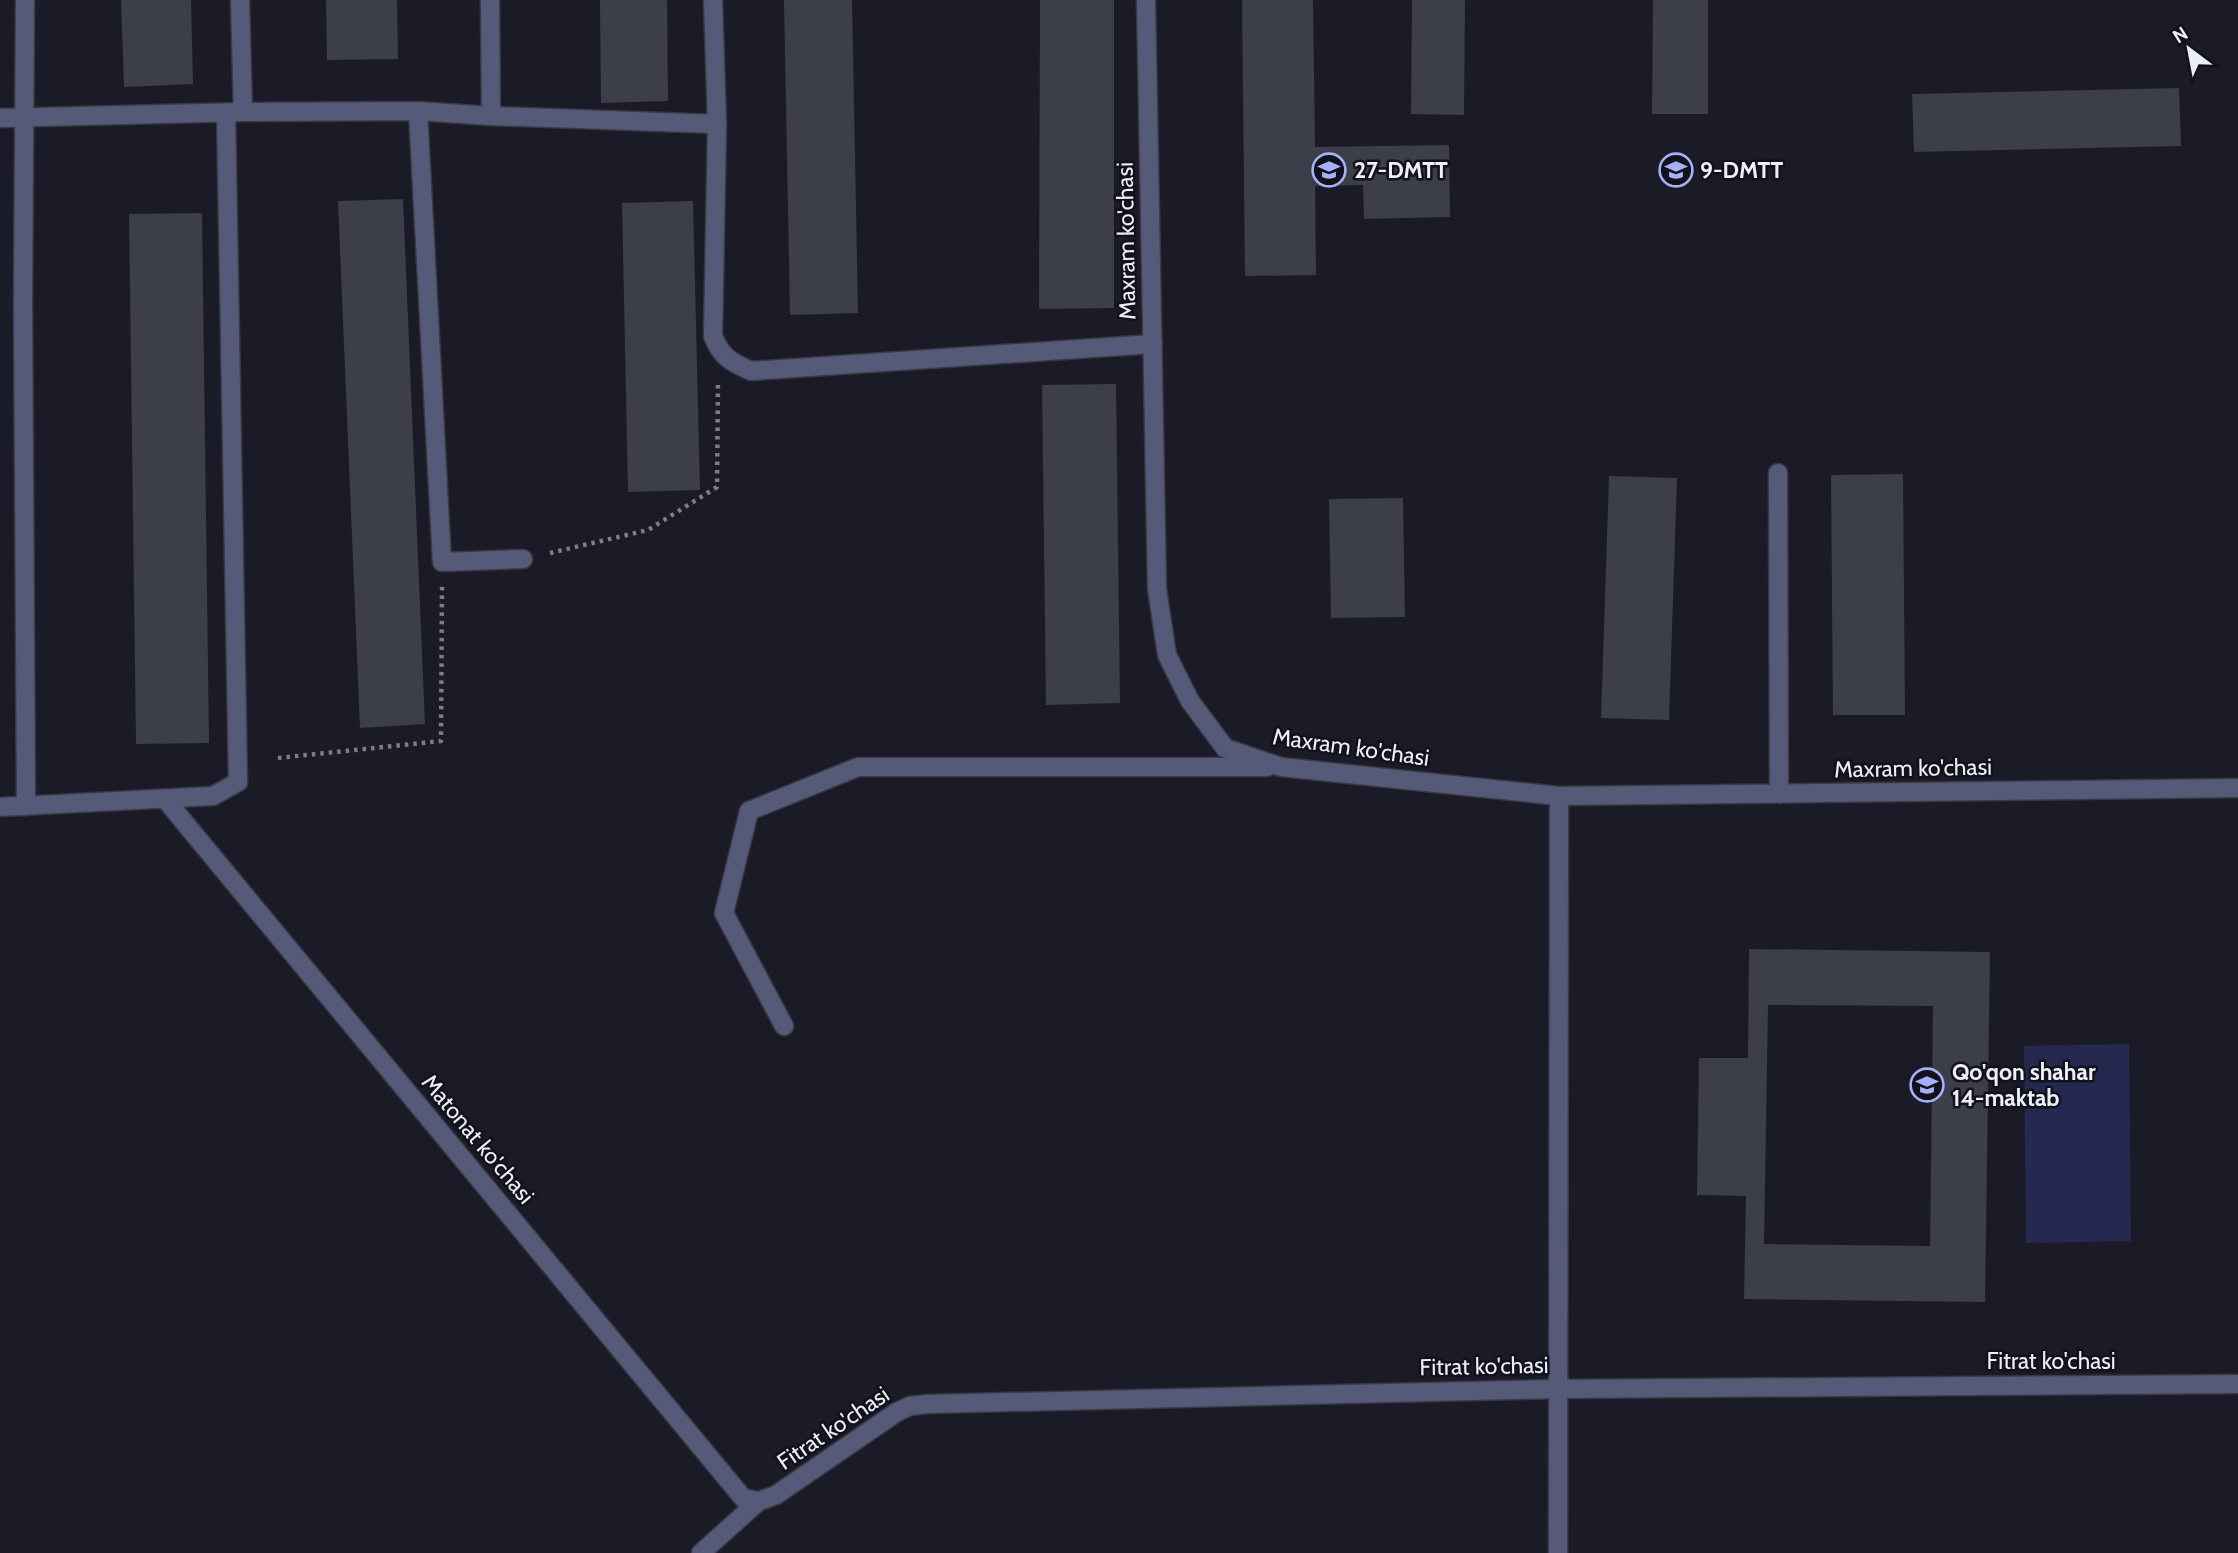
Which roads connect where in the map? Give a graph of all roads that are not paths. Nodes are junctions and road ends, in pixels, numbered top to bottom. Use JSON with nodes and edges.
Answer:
{"nodes":[{"id":1,"x":26,"y":0,"type":"edge"},
{"id":2,"x":240,"y":0,"type":"edge"},
{"id":3,"x":490,"y":0,"type":"edge"},
{"id":4,"x":713,"y":0,"type":"edge"},
{"id":5,"x":1146,"y":0,"type":"edge"},
{"id":6,"x":418,"y":111,"type":"junction"},
{"id":7,"x":234,"y":113,"type":"junction"},
{"id":8,"x":491,"y":116,"type":"junction"},
{"id":9,"x":24,"y":117,"type":"junction"},
{"id":10,"x":0,"y":118,"type":"edge"},
{"id":11,"x":717,"y":124,"type":"junction"},
{"id":12,"x":1153,"y":344,"type":"junction"},
{"id":13,"x":1778,"y":473,"type":"dead end"},
{"id":14,"x":523,"y":559,"type":"road end"},
{"id":15,"x":1281,"y":768,"type":"junction"},
{"id":16,"x":2238,"y":788,"type":"edge"},
{"id":17,"x":1779,"y":794,"type":"junction"},
{"id":18,"x":1559,"y":796,"type":"junction"},
{"id":19,"x":164,"y":799,"type":"junction"},
{"id":20,"x":26,"y":806,"type":"junction"},
{"id":21,"x":0,"y":807,"type":"edge"},
{"id":22,"x":784,"y":1026,"type":"dead end"},
{"id":23,"x":2238,"y":1384,"type":"edge"},
{"id":24,"x":1557,"y":1389,"type":"junction"},
{"id":25,"x":759,"y":1501,"type":"junction"},
{"id":26,"x":701,"y":1553,"type":"edge"},
{"id":27,"x":1558,"y":1553,"type":"edge"}],
"edges":[{"from":1,"to":9,"type":"street"},
{"from":2,"to":7,"type":"street"},
{"from":3,"to":8,"type":"street"},
{"from":4,"to":11,"type":"street"},
{"from":5,"to":12,"type":"street","name":"Maxram ko'chasi"},
{"from":6,"to":7,"type":"street"},
{"from":6,"to":8,"type":"street"},
{"from":6,"to":14,"type":"street"},
{"from":7,"to":9,"type":"street"},
{"from":7,"to":19,"type":"street"},
{"from":8,"to":11,"type":"street"},
{"from":9,"to":10,"type":"street"},
{"from":9,"to":20,"type":"street"},
{"from":11,"to":12,"type":"street"},
{"from":12,"to":15,"type":"street","name":"Maxram ko'chasi"},
{"from":13,"to":17,"type":"street"},
{"from":15,"to":18,"type":"street","name":"Maxram ko'chasi"},
{"from":15,"to":22,"type":"street"},
{"from":16,"to":17,"type":"street","name":"Maxram ko'chasi"},
{"from":17,"to":18,"type":"street","name":"Maxram ko'chasi"},
{"from":18,"to":24,"type":"street"},
{"from":19,"to":20,"type":"street"},
{"from":19,"to":25,"type":"street","name":"Matonat ko'chasi"},
{"from":20,"to":21,"type":"street"},
{"from":23,"to":24,"type":"street","name":"Fitrat ko'chasi"},
{"from":24,"to":25,"type":"street","name":"Fitrat ko'chasi"},
{"from":24,"to":27,"type":"street"},
{"from":25,"to":26,"type":"street","name":"Fitrat ko'chasi"}]}
